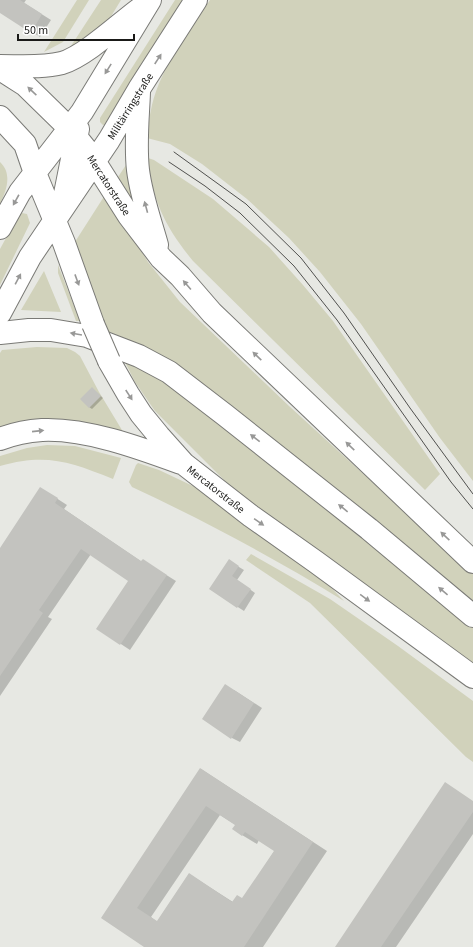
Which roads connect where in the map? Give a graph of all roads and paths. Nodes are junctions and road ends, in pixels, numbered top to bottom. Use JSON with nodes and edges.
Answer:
{"nodes":[{"id":1,"x":150,"y":0,"type":"edge"},
{"id":2,"x":196,"y":0,"type":"edge"},
{"id":3,"x":0,"y":68,"type":"edge"},
{"id":4,"x":139,"y":89,"type":"junction"},
{"id":5,"x":0,"y":117,"type":"edge"},
{"id":6,"x":25,"y":144,"type":"junction"},
{"id":7,"x":72,"y":145,"type":"junction"},
{"id":8,"x":35,"y":173,"type":"junction"},
{"id":9,"x":55,"y":213,"type":"junction"},
{"id":10,"x":0,"y":228,"type":"edge"},
{"id":11,"x":161,"y":258,"type":"junction"},
{"id":12,"x":0,"y":314,"type":"edge"},
{"id":13,"x":0,"y":333,"type":"edge"},
{"id":14,"x":0,"y":439,"type":"edge"},
{"id":15,"x":184,"y":464,"type":"junction"},
{"id":16,"x":473,"y":562,"type":"edge"},
{"id":17,"x":473,"y":616,"type":"edge"},
{"id":18,"x":473,"y":677,"type":"edge"}],
"edges":[{"from":1,"to":3,"type":"main road"},
{"from":1,"to":7,"type":"main road","name":"Militärringstraße","one_way":true},
{"from":4,"to":2,"type":"main road","name":"Militärringstraße","one_way":true},
{"from":7,"to":3,"type":"main road","name":"Mercatorstraße","one_way":true},
{"from":4,"to":7,"type":"main road","name":"Militärringstraße"},
{"from":11,"to":4,"type":"main road","one_way":true},
{"from":5,"to":6,"type":"main road"},
{"from":6,"to":7,"type":"main road"},
{"from":6,"to":8,"type":"main road","name":"Mercatorstraße"},
{"from":7,"to":8,"type":"main road","name":"Militärringstraße"},
{"from":7,"to":9,"type":"main road","name":"Militärringstraße"},
{"from":7,"to":9,"type":"main road"},
{"from":7,"to":11,"type":"main road","name":"Mercatorstraße"},
{"from":8,"to":9,"type":"main road","name":"Mercatorstraße"},
{"from":8,"to":10,"type":"main road","name":"Militärringstraße","one_way":true},
{"from":12,"to":9,"type":"main road","name":"Militärringstraße","one_way":true},
{"from":9,"to":15,"type":"main road","name":"Mercatorstraße","one_way":true,"bridge":true},
{"from":16,"to":11,"type":"main road","name":"Mercatorstraße","one_way":true},
{"from":17,"to":13,"type":"main road","one_way":true},
{"from":14,"to":15,"type":"main road","one_way":true},
{"from":15,"to":18,"type":"main road","name":"Mercatorstraße","one_way":true}]}
